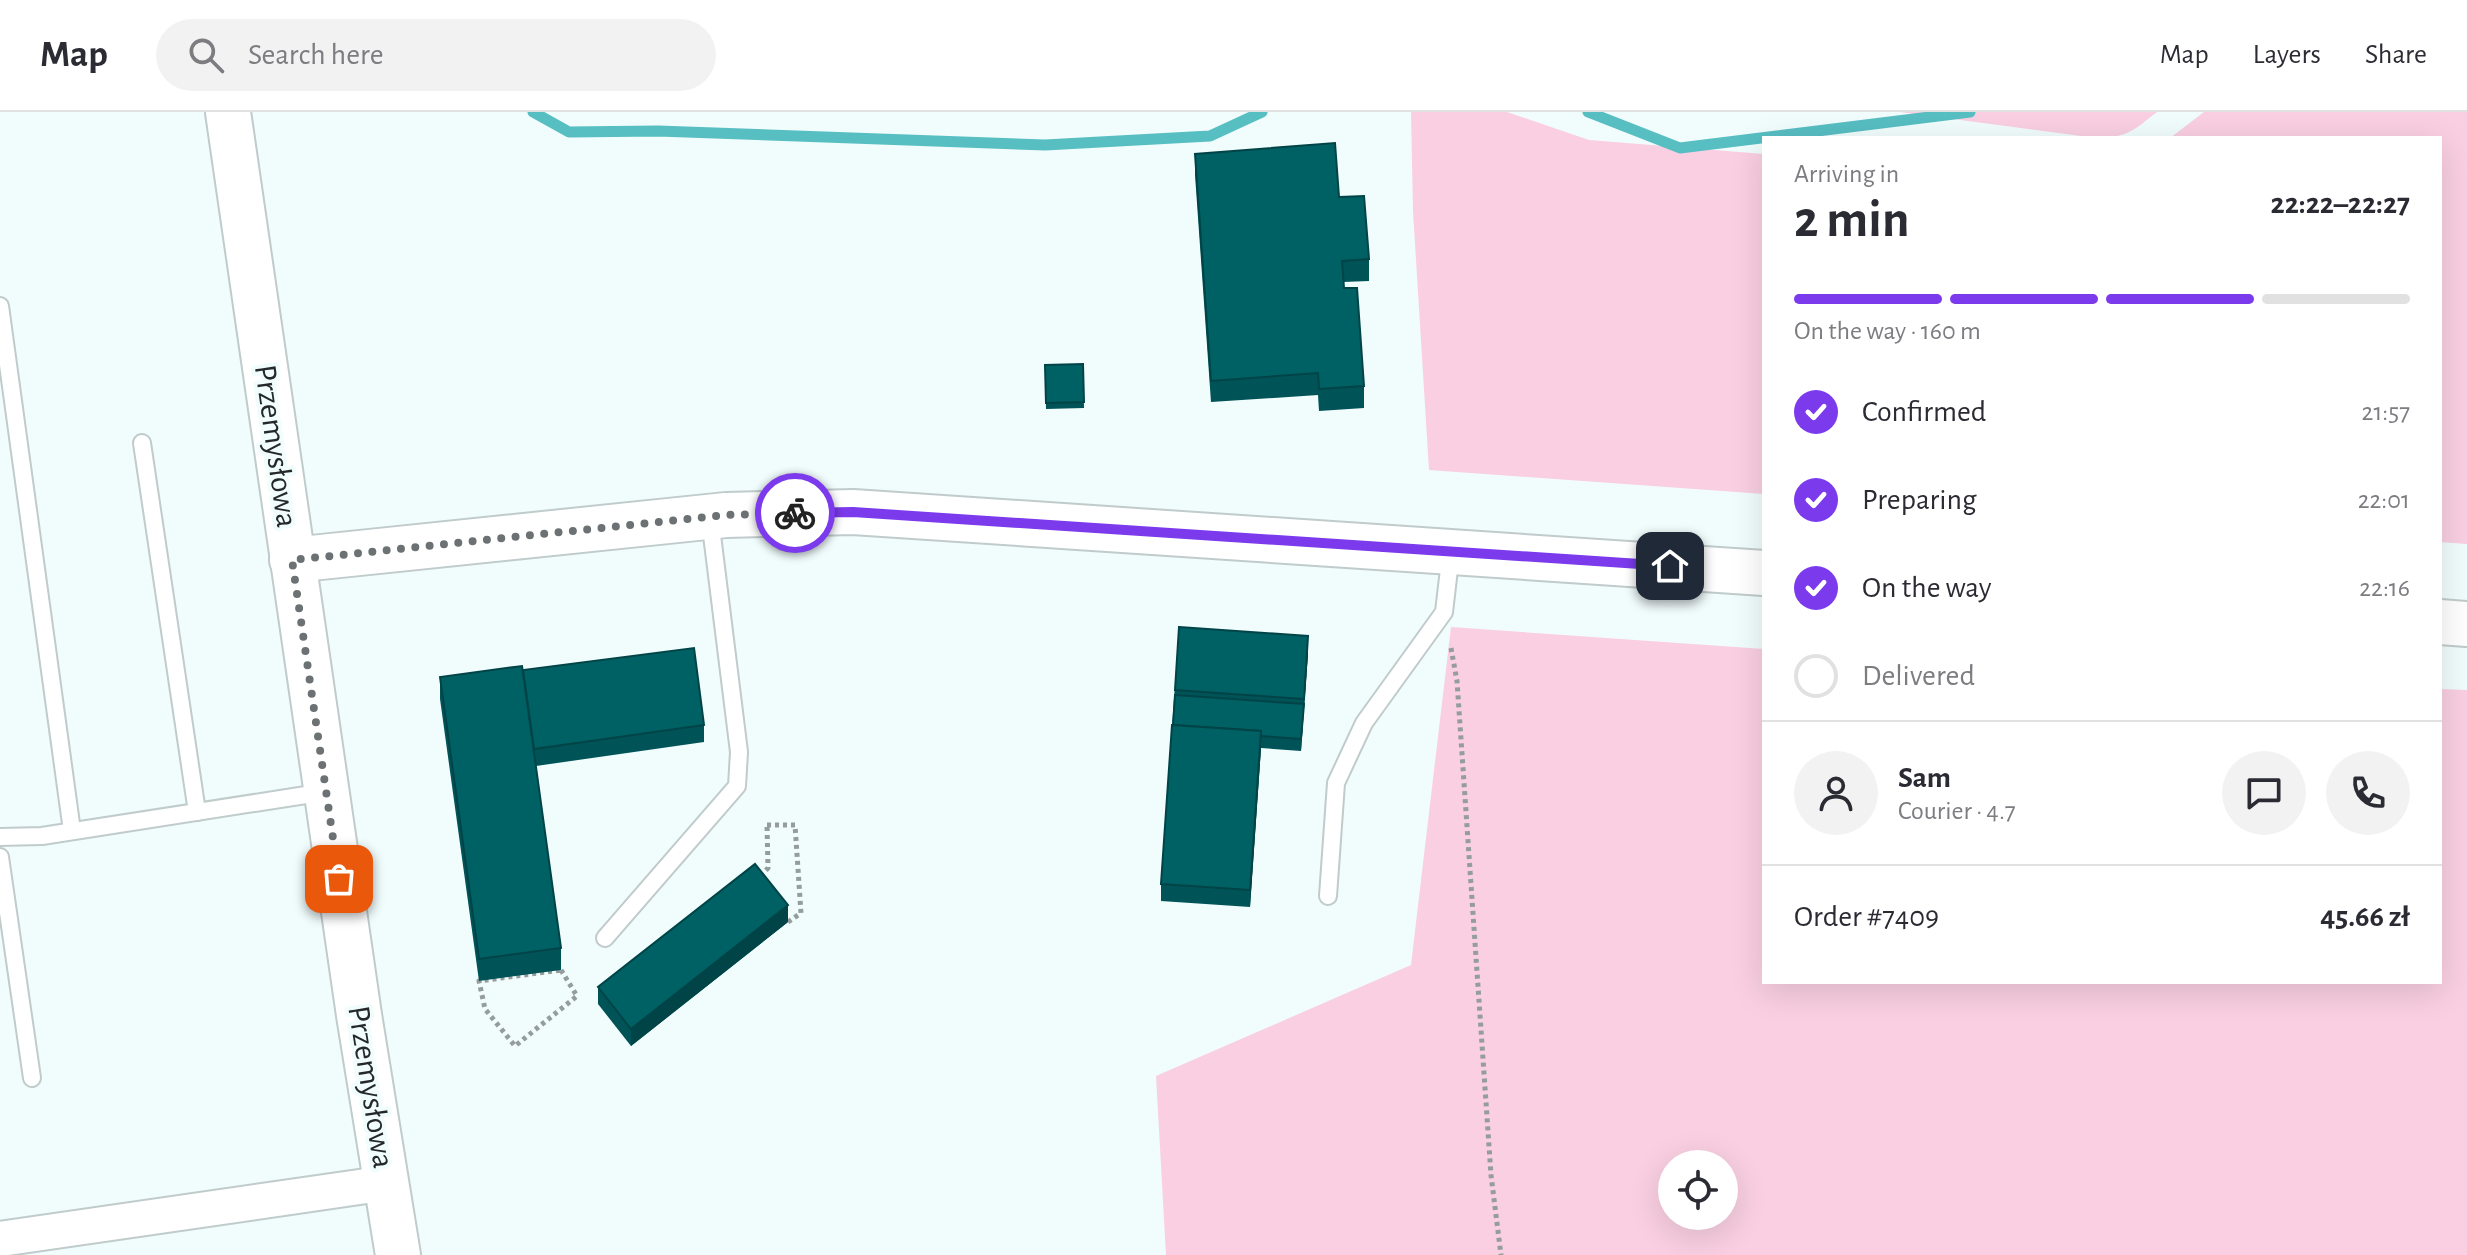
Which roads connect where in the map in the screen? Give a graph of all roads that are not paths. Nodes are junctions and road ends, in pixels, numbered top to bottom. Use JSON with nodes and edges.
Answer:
{"nodes":[{"id":1,"x":228,"y":112,"type":"edge"},
{"id":2,"x":0,"y":306,"type":"edge"},
{"id":3,"x":142,"y":443,"type":"dead end"},
{"id":4,"x":710,"y":517,"type":"junction"},
{"id":5,"x":1451,"y":550,"type":"junction"},
{"id":6,"x":292,"y":560,"type":"junction"},
{"id":7,"x":1762,"y":573,"type":"edge"},
{"id":8,"x":2442,"y":622,"type":"edge"},
{"id":9,"x":2467,"y":624,"type":"edge"},
{"id":10,"x":327,"y":792,"type":"junction"},
{"id":11,"x":197,"y":812,"type":"junction"},
{"id":12,"x":72,"y":831,"type":"junction"},
{"id":13,"x":0,"y":837,"type":"edge"},
{"id":14,"x":0,"y":857,"type":"edge"},
{"id":15,"x":1328,"y":896,"type":"dead end"},
{"id":16,"x":605,"y":938,"type":"dead end"},
{"id":17,"x":32,"y":1078,"type":"dead end"},
{"id":18,"x":387,"y":1183,"type":"junction"},
{"id":19,"x":0,"y":1239,"type":"edge"},
{"id":20,"x":398,"y":1255,"type":"edge"}],
"edges":[{"from":1,"to":6,"type":"street","name":"Przemysłowa"},
{"from":2,"to":12,"type":"lane"},
{"from":3,"to":11,"type":"lane"},
{"from":4,"to":5,"type":"street"},
{"from":4,"to":6,"type":"street"},
{"from":4,"to":16,"type":"lane"},
{"from":5,"to":7,"type":"street"},
{"from":5,"to":15,"type":"lane"},
{"from":6,"to":10,"type":"street","name":"Przemysłowa"},
{"from":8,"to":9,"type":"street"},
{"from":10,"to":11,"type":"lane"},
{"from":10,"to":18,"type":"street","name":"Przemysłowa"},
{"from":11,"to":12,"type":"lane"},
{"from":12,"to":13,"type":"lane"},
{"from":14,"to":17,"type":"lane"},
{"from":18,"to":19,"type":"street"},
{"from":18,"to":20,"type":"street","name":"Przemysłowa"}]}
